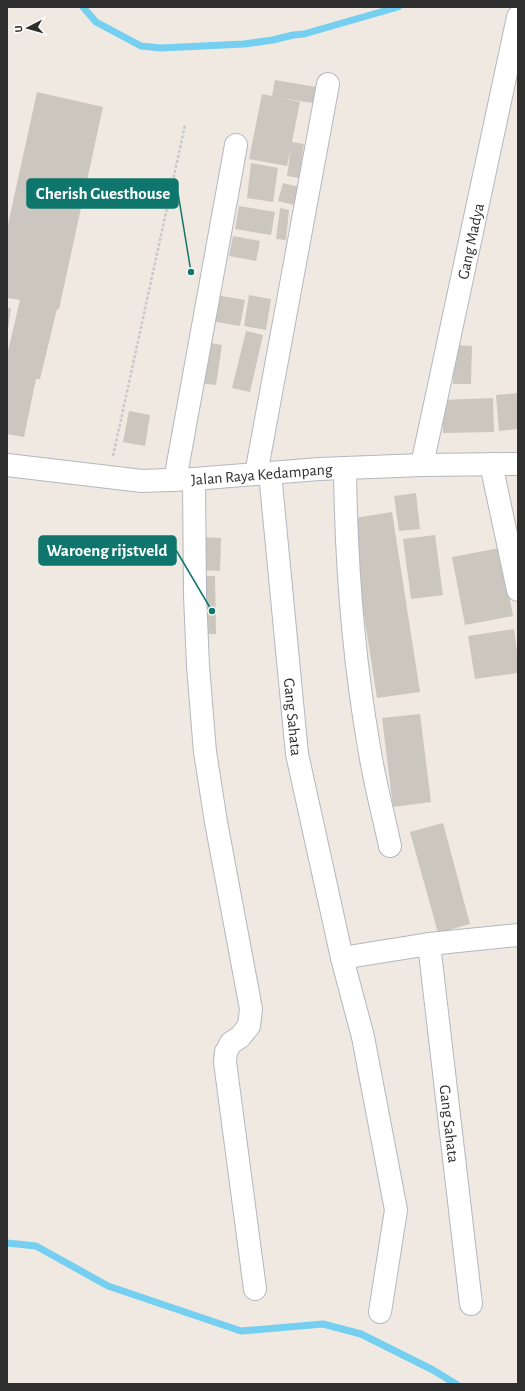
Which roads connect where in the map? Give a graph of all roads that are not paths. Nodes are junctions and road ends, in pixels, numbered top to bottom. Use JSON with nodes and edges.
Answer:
{"nodes":[{"id":1,"x":518,"y":17,"type":"edge"},
{"id":2,"x":328,"y":84,"type":"dead end"},
{"id":3,"x":236,"y":145,"type":"dead end"},
{"id":4,"x":491,"y":464,"type":"junction"},
{"id":5,"x":518,"y":464,"type":"edge"},
{"id":6,"x":7,"y":465,"type":"edge"},
{"id":7,"x":422,"y":465,"type":"junction"},
{"id":8,"x":345,"y":468,"type":"junction"},
{"id":9,"x":263,"y":474,"type":"junction"},
{"id":10,"x":184,"y":479,"type":"junction"},
{"id":11,"x":518,"y":590,"type":"edge"},
{"id":12,"x":390,"y":846,"type":"dead end"},
{"id":13,"x":518,"y":935,"type":"edge"},
{"id":14,"x":429,"y":944,"type":"junction"},
{"id":15,"x":342,"y":958,"type":"junction"},
{"id":16,"x":255,"y":1290,"type":"dead end"},
{"id":17,"x":471,"y":1304,"type":"dead end"},
{"id":18,"x":380,"y":1312,"type":"dead end"}],
"edges":[{"from":1,"to":7,"type":"street","name":"Gang Madya"},
{"from":2,"to":9,"type":"street","name":"Gang Sahata"},
{"from":3,"to":10,"type":"street"},
{"from":4,"to":5,"type":"street","name":"Jalan Raya Kedampang"},
{"from":4,"to":7,"type":"street","name":"Jalan Raya Kedampang"},
{"from":4,"to":11,"type":"street"},
{"from":6,"to":10,"type":"street","name":"Jalan Raya Kedampang"},
{"from":7,"to":8,"type":"street","name":"Jalan Raya Kedampang"},
{"from":8,"to":9,"type":"street","name":"Jalan Raya Kedampang"},
{"from":8,"to":12,"type":"street"},
{"from":9,"to":10,"type":"street","name":"Jalan Raya Kedampang"},
{"from":9,"to":15,"type":"street","name":"Gang Sahata"},
{"from":10,"to":16,"type":"street"},
{"from":13,"to":14,"type":"street"},
{"from":14,"to":15,"type":"street"},
{"from":14,"to":17,"type":"street","name":"Gang Sahata"},
{"from":15,"to":18,"type":"street","name":"Gang Sahata"}]}
